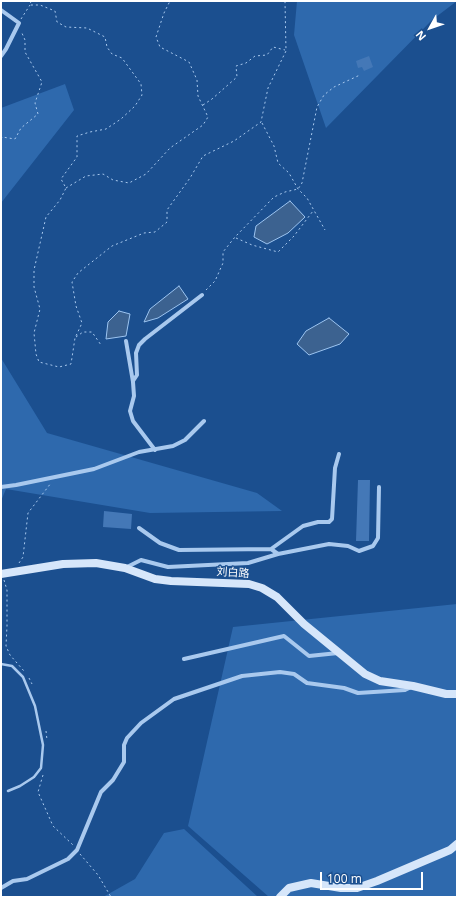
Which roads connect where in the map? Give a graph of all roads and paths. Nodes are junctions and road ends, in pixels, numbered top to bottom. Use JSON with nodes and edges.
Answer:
{"nodes":[{"id":1,"x":31,"y":1,"type":"edge"},
{"id":2,"x":170,"y":1,"type":"edge"},
{"id":3,"x":285,"y":1,"type":"edge"},
{"id":4,"x":30,"y":5,"type":"junction"},
{"id":5,"x":1,"y":10,"type":"edge"},
{"id":6,"x":19,"y":22,"type":"junction"},
{"id":7,"x":286,"y":51,"type":"junction"},
{"id":8,"x":1,"y":56,"type":"edge"},
{"id":9,"x":360,"y":75,"type":"dead end"},
{"id":10,"x":202,"y":106,"type":"junction"},
{"id":11,"x":261,"y":122,"type":"junction"},
{"id":12,"x":1,"y":139,"type":"edge"},
{"id":13,"x":66,"y":188,"type":"junction"},
{"id":14,"x":298,"y":189,"type":"junction"},
{"id":15,"x":314,"y":210,"type":"junction"},
{"id":16,"x":325,"y":230,"type":"dead end"},
{"id":17,"x":235,"y":237,"type":"junction"},
{"id":18,"x":202,"y":295,"type":"joint"},
{"id":19,"x":75,"y":338,"type":"junction"},
{"id":20,"x":126,"y":341,"type":"dead end"},
{"id":21,"x":101,"y":345,"type":"dead end"},
{"id":22,"x":133,"y":382,"type":"junction"},
{"id":23,"x":204,"y":421,"type":"dead end"},
{"id":24,"x":155,"y":450,"type":"junction"},
{"id":25,"x":339,"y":454,"type":"dead end"},
{"id":26,"x":58,"y":476,"type":"junction"},
{"id":27,"x":1,"y":487,"type":"edge"},
{"id":28,"x":379,"y":487,"type":"dead end"},
{"id":29,"x":139,"y":528,"type":"dead end"},
{"id":30,"x":271,"y":549,"type":"junction"},
{"id":31,"x":278,"y":554,"type":"junction"},
{"id":32,"x":125,"y":568,"type":"junction"},
{"id":33,"x":26,"y":571,"type":"junction"},
{"id":34,"x":2,"y":574,"type":"edge"},
{"id":35,"x":338,"y":653,"type":"junction"},
{"id":36,"x":10,"y":655,"type":"dead end"},
{"id":37,"x":184,"y":659,"type":"dead end"},
{"id":38,"x":1,"y":664,"type":"edge"},
{"id":39,"x":413,"y":686,"type":"junction"},
{"id":40,"x":457,"y":694,"type":"edge"},
{"id":41,"x":8,"y":791,"type":"dead end"},
{"id":42,"x":457,"y":844,"type":"edge"},
{"id":43,"x":1,"y":888,"type":"edge"},
{"id":44,"x":280,"y":897,"type":"edge"}],
"edges":[{"from":1,"to":4,"type":"path"},
{"from":2,"to":10,"type":"path"},
{"from":3,"to":7,"type":"path"},
{"from":4,"to":6,"type":"path"},
{"from":4,"to":13,"type":"path"},
{"from":5,"to":6,"type":"street"},
{"from":6,"to":8,"type":"street"},
{"from":6,"to":12,"type":"path"},
{"from":7,"to":10,"type":"path"},
{"from":7,"to":11,"type":"path"},
{"from":9,"to":14,"type":"path"},
{"from":10,"to":13,"type":"path"},
{"from":11,"to":14,"type":"path"},
{"from":11,"to":19,"type":"path"},
{"from":13,"to":19,"type":"path"},
{"from":14,"to":15,"type":"path"},
{"from":14,"to":17,"type":"path"},
{"from":15,"to":16,"type":"path"},
{"from":15,"to":17,"type":"path"},
{"from":17,"to":18,"type":"path"},
{"from":18,"to":22,"type":"street"},
{"from":19,"to":21,"type":"path"},
{"from":20,"to":22,"type":"street"},
{"from":22,"to":24,"type":"street"},
{"from":23,"to":24,"type":"street"},
{"from":24,"to":26,"type":"street"},
{"from":25,"to":30,"type":"street"},
{"from":26,"to":27,"type":"street"},
{"from":26,"to":33,"type":"path"},
{"from":28,"to":31,"type":"street"},
{"from":29,"to":30,"type":"street"},
{"from":30,"to":31,"type":"street"},
{"from":31,"to":32,"type":"street"},
{"from":32,"to":33,"type":"street","name":"刘白路"},
{"from":32,"to":35,"type":"street","name":"刘白路"},
{"from":33,"to":34,"type":"street","name":"刘白路"},
{"from":34,"to":36,"type":"path"},
{"from":35,"to":37,"type":"street"},
{"from":35,"to":39,"type":"street","name":"刘白路"},
{"from":38,"to":41,"type":"lane"},
{"from":39,"to":40,"type":"street","name":"刘白路"},
{"from":39,"to":43,"type":"street"},
{"from":42,"to":44,"type":"street"}]}
